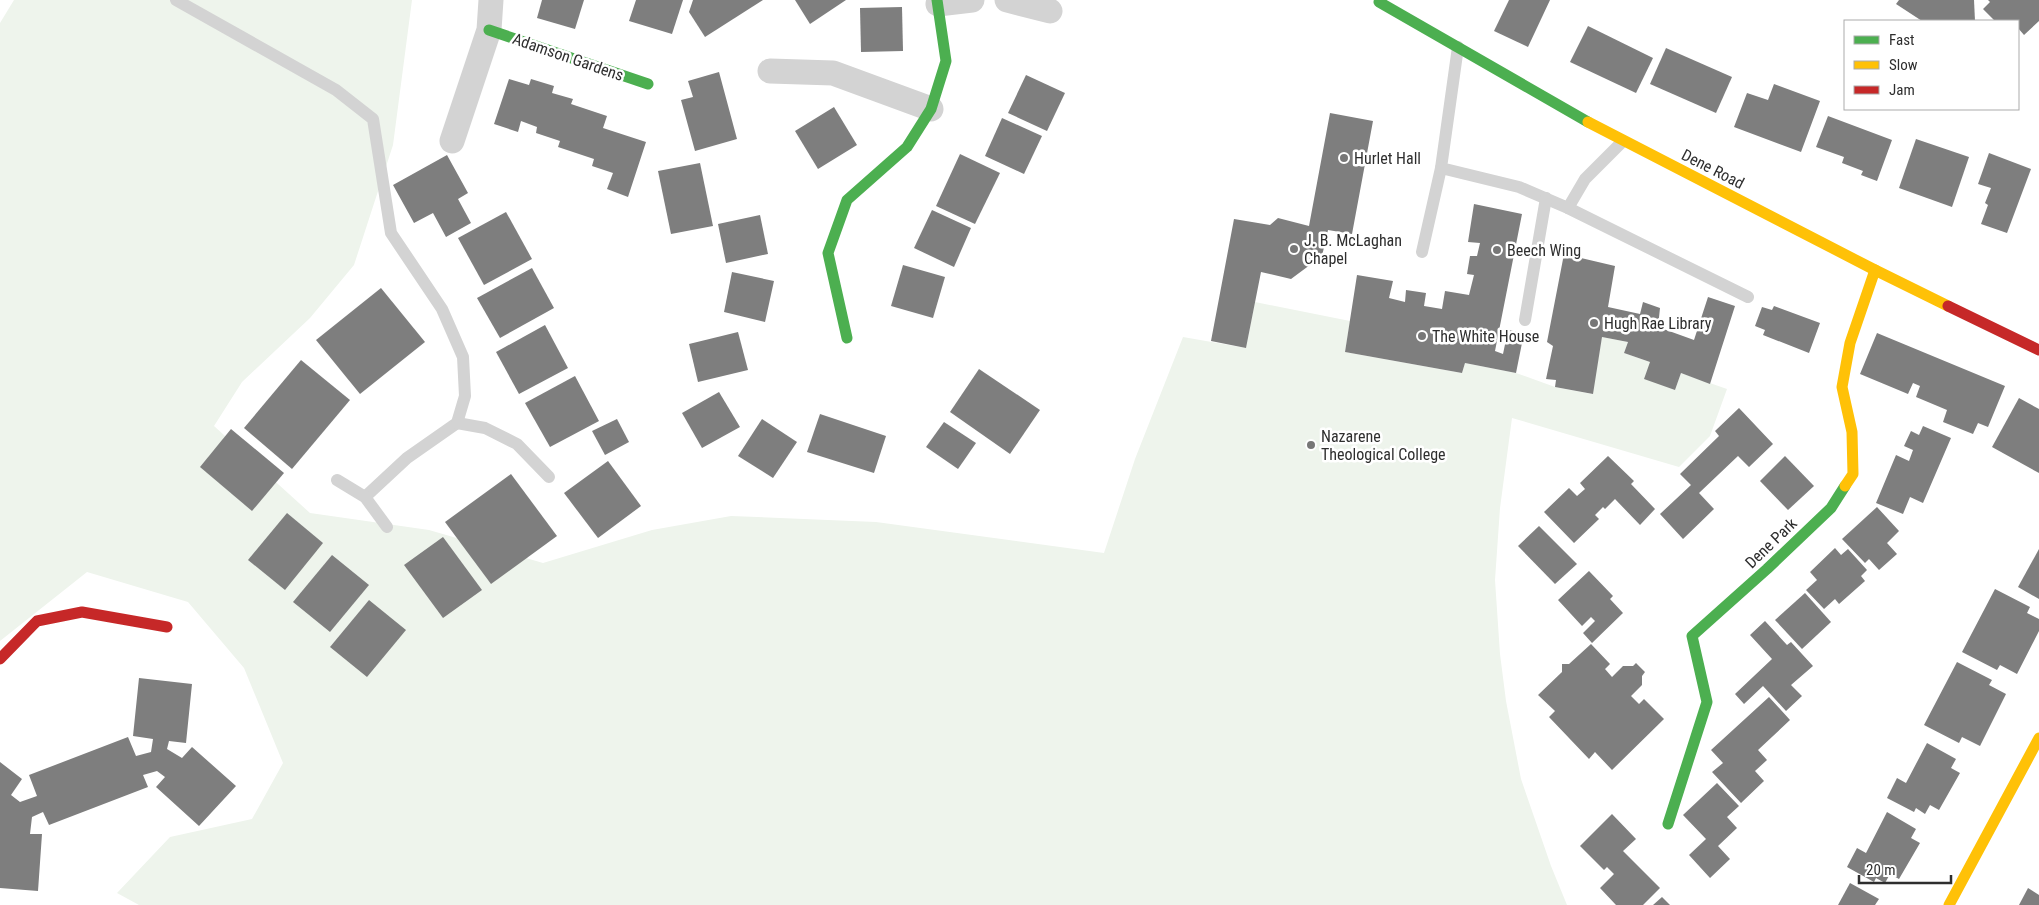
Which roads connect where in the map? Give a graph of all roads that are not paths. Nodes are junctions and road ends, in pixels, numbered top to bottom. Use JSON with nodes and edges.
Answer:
{"nodes":[{"id":1,"x":176,"y":0,"type":"edge"},
{"id":2,"x":491,"y":0,"type":"edge"},
{"id":3,"x":972,"y":0,"type":"edge"},
{"id":4,"x":1007,"y":0,"type":"edge"},
{"id":5,"x":1380,"y":1,"type":"edge"},
{"id":6,"x":938,"y":2,"type":"edge"},
{"id":7,"x":1050,"y":11,"type":"dead end"},
{"id":8,"x":488,"y":30,"type":"junction"},
{"id":9,"x":1458,"y":47,"type":"junction"},
{"id":10,"x":770,"y":71,"type":"dead end"},
{"id":11,"x":648,"y":84,"type":"dead end"},
{"id":12,"x":931,"y":109,"type":"junction"},
{"id":13,"x":1623,"y":141,"type":"junction"},
{"id":14,"x":452,"y":142,"type":"dead end"},
{"id":15,"x":1441,"y":168,"type":"junction"},
{"id":16,"x":1546,"y":198,"type":"junction"},
{"id":17,"x":1568,"y":208,"type":"junction"},
{"id":18,"x":1422,"y":252,"type":"dead end"},
{"id":19,"x":1875,"y":270,"type":"junction"},
{"id":20,"x":1748,"y":297,"type":"dead end"},
{"id":21,"x":1525,"y":320,"type":"dead end"},
{"id":22,"x":847,"y":338,"type":"dead end"},
{"id":23,"x":2039,"y":350,"type":"edge"},
{"id":24,"x":458,"y":423,"type":"junction"},
{"id":25,"x":548,"y":477,"type":"dead end"},
{"id":26,"x":337,"y":480,"type":"dead end"},
{"id":27,"x":365,"y":497,"type":"junction"},
{"id":28,"x":387,"y":527,"type":"dead end"},
{"id":29,"x":167,"y":627,"type":"dead end"},
{"id":30,"x":0,"y":659,"type":"edge"},
{"id":31,"x":2039,"y":738,"type":"edge"},
{"id":32,"x":1668,"y":824,"type":"dead end"},
{"id":33,"x":1949,"y":905,"type":"edge"}],
"edges":[{"from":1,"to":24,"type":"lane"},
{"from":2,"to":8,"type":"street"},
{"from":3,"to":6,"type":"street"},
{"from":4,"to":7,"type":"street"},
{"from":5,"to":9,"type":"street","name":"Dene Road"},
{"from":6,"to":12,"type":"street"},
{"from":8,"to":11,"type":"street","name":"Adamson Gardens"},
{"from":8,"to":14,"type":"street"},
{"from":9,"to":13,"type":"street","name":"Dene Road"},
{"from":9,"to":15,"type":"lane"},
{"from":10,"to":12,"type":"street"},
{"from":12,"to":22,"type":"street"},
{"from":13,"to":17,"type":"lane"},
{"from":13,"to":19,"type":"street","name":"Dene Road"},
{"from":15,"to":16,"type":"lane"},
{"from":15,"to":18,"type":"lane"},
{"from":16,"to":17,"type":"lane"},
{"from":16,"to":21,"type":"lane"},
{"from":17,"to":20,"type":"lane"},
{"from":19,"to":23,"type":"street","name":"Dene Road"},
{"from":19,"to":32,"type":"street","name":"Dene Park"},
{"from":24,"to":25,"type":"lane"},
{"from":24,"to":27,"type":"lane"},
{"from":26,"to":27,"type":"lane"},
{"from":27,"to":28,"type":"lane"},
{"from":29,"to":30,"type":"street"},
{"from":31,"to":33,"type":"street"}]}
